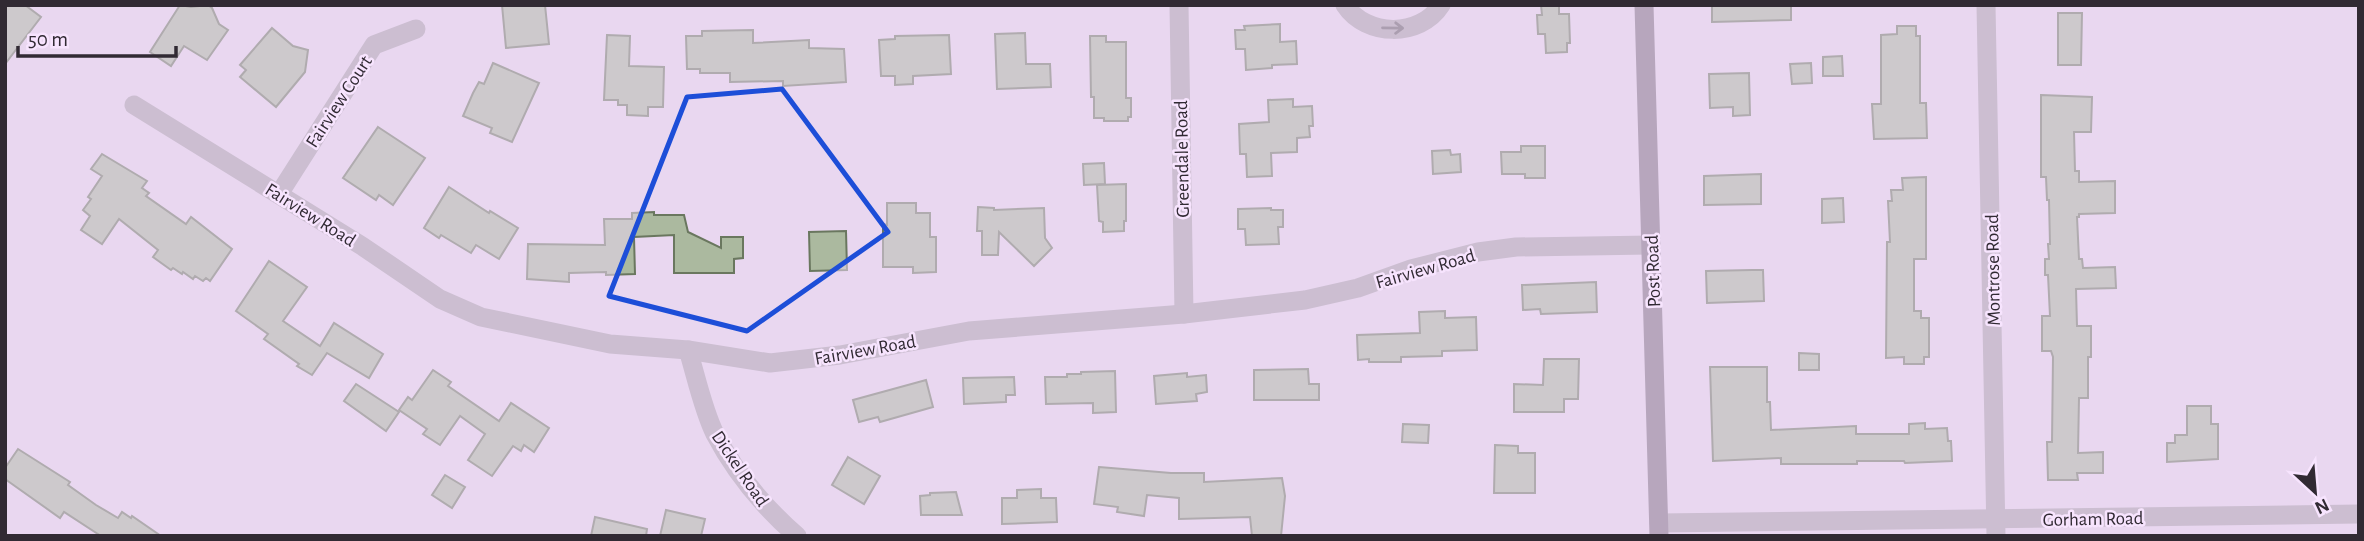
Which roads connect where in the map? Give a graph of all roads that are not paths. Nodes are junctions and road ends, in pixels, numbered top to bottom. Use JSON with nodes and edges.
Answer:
{"nodes":[{"id":1,"x":1179,"y":5,"type":"edge"},
{"id":2,"x":1345,"y":5,"type":"edge"},
{"id":3,"x":1441,"y":5,"type":"edge"},
{"id":4,"x":1644,"y":5,"type":"edge"},
{"id":5,"x":1986,"y":5,"type":"edge"},
{"id":6,"x":416,"y":29,"type":"dead end"},
{"id":7,"x":134,"y":105,"type":"dead end"},
{"id":8,"x":279,"y":194,"type":"junction"},
{"id":9,"x":1651,"y":245,"type":"junction"},
{"id":10,"x":1184,"y":314,"type":"junction"},
{"id":11,"x":688,"y":351,"type":"junction"},
{"id":12,"x":2359,"y":514,"type":"edge"},
{"id":13,"x":1996,"y":527,"type":"edge"},
{"id":14,"x":1659,"y":529,"type":"edge"},
{"id":15,"x":797,"y":536,"type":"edge"}],
"edges":[{"from":1,"to":10,"type":"street","name":"Greendale Road"},
{"from":2,"to":3,"type":"street","one_way":true},
{"from":4,"to":9,"type":"main road","name":"Post Road"},
{"from":5,"to":13,"type":"street","name":"Montrose Road"},
{"from":6,"to":8,"type":"street","name":"Fairview Court"},
{"from":7,"to":8,"type":"street","name":"Fairview Road"},
{"from":8,"to":11,"type":"street","name":"Fairview Road"},
{"from":9,"to":10,"type":"street","name":"Fairview Road"},
{"from":9,"to":14,"type":"main road","name":"Post Road"},
{"from":10,"to":11,"type":"street","name":"Fairview Road"},
{"from":11,"to":15,"type":"street","name":"Dickel Road"},
{"from":12,"to":13,"type":"street","name":"Gorham Road"},
{"from":13,"to":14,"type":"street","name":"Gorham Road"}]}
